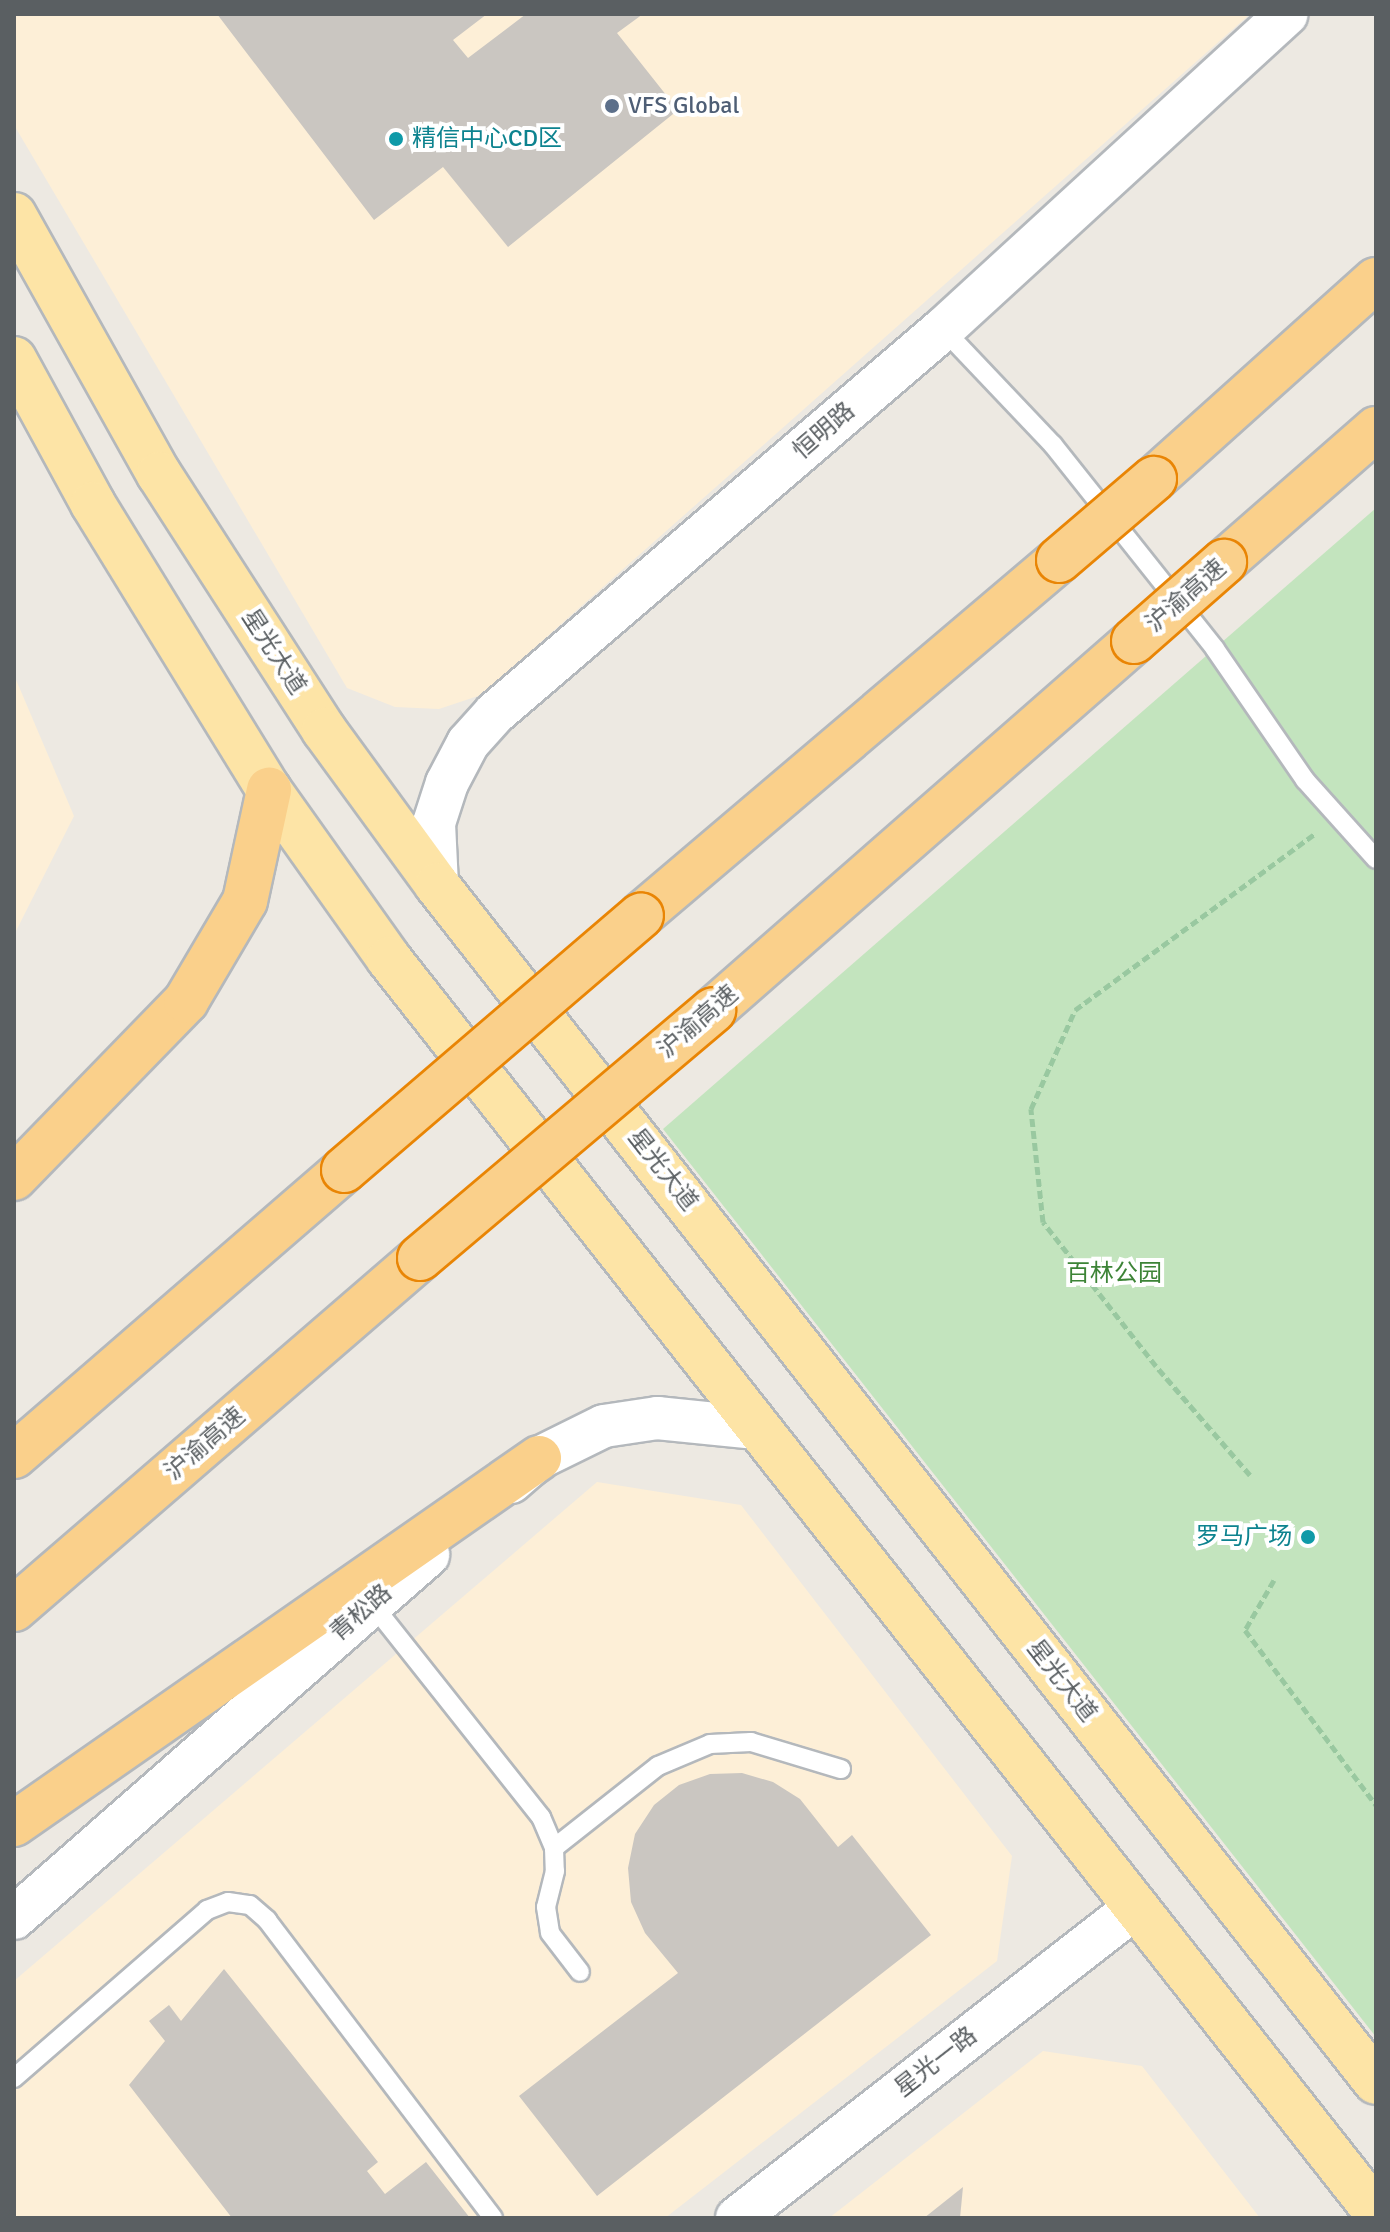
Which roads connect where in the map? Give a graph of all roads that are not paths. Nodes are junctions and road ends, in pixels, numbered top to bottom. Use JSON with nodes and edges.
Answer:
{"nodes":[{"id":1,"x":1287,"y":14,"type":"edge"},
{"id":2,"x":14,"y":215,"type":"edge"},
{"id":3,"x":1376,"y":280,"type":"edge"},
{"id":4,"x":943,"y":329,"type":"junction"},
{"id":5,"x":14,"y":359,"type":"edge"},
{"id":6,"x":14,"y":405,"type":"edge"},
{"id":7,"x":1376,"y":429,"type":"edge"},
{"id":8,"x":93,"y":504,"type":"junction"},
{"id":9,"x":269,"y":790,"type":"junction"},
{"id":10,"x":1376,"y":859,"type":"edge"},
{"id":11,"x":437,"y":885,"type":"junction"},
{"id":12,"x":14,"y":1178,"type":"edge"},
{"id":13,"x":756,"y":1428,"type":"junction"},
{"id":14,"x":14,"y":1456,"type":"edge"},
{"id":15,"x":539,"y":1458,"type":"junction"},
{"id":16,"x":372,"y":1604,"type":"junction"},
{"id":17,"x":14,"y":1609,"type":"edge"},
{"id":18,"x":841,"y":1769,"type":"dead end"},
{"id":19,"x":14,"y":1824,"type":"edge"},
{"id":20,"x":554,"y":1848,"type":"junction"},
{"id":21,"x":1136,"y":1907,"type":"junction"},
{"id":22,"x":14,"y":1918,"type":"edge"},
{"id":23,"x":580,"y":1972,"type":"dead end"},
{"id":24,"x":14,"y":2078,"type":"edge"},
{"id":25,"x":1376,"y":2082,"type":"edge"},
{"id":26,"x":1376,"y":2212,"type":"edge"},
{"id":27,"x":493,"y":2218,"type":"edge"},
{"id":28,"x":737,"y":2218,"type":"edge"}],
"edges":[{"from":1,"to":4,"type":"street","name":"恒明路"},
{"from":2,"to":11,"type":"main road","name":"星光大道"},
{"from":3,"to":14,"type":"highway","bridge":true},
{"from":4,"to":10,"type":"lane"},
{"from":4,"to":11,"type":"street","name":"恒明路"},
{"from":5,"to":8,"type":"main road"},
{"from":6,"to":8,"type":"street"},
{"from":7,"to":17,"type":"highway","name":"沪渝高速","bridge":true},
{"from":8,"to":9,"type":"main road"},
{"from":9,"to":12,"type":"highway"},
{"from":9,"to":13,"type":"main road"},
{"from":11,"to":25,"type":"main road","name":"星光大道"},
{"from":13,"to":15,"type":"street","name":"青松路"},
{"from":13,"to":21,"type":"main road"},
{"from":15,"to":16,"type":"street","name":"青松路"},
{"from":15,"to":19,"type":"highway"},
{"from":16,"to":20,"type":"lane"},
{"from":16,"to":22,"type":"street","name":"青松路"},
{"from":18,"to":20,"type":"lane"},
{"from":20,"to":23,"type":"lane"},
{"from":21,"to":26,"type":"main road"},
{"from":21,"to":28,"type":"street","name":"星光一路"},
{"from":24,"to":27,"type":"lane"}]}
